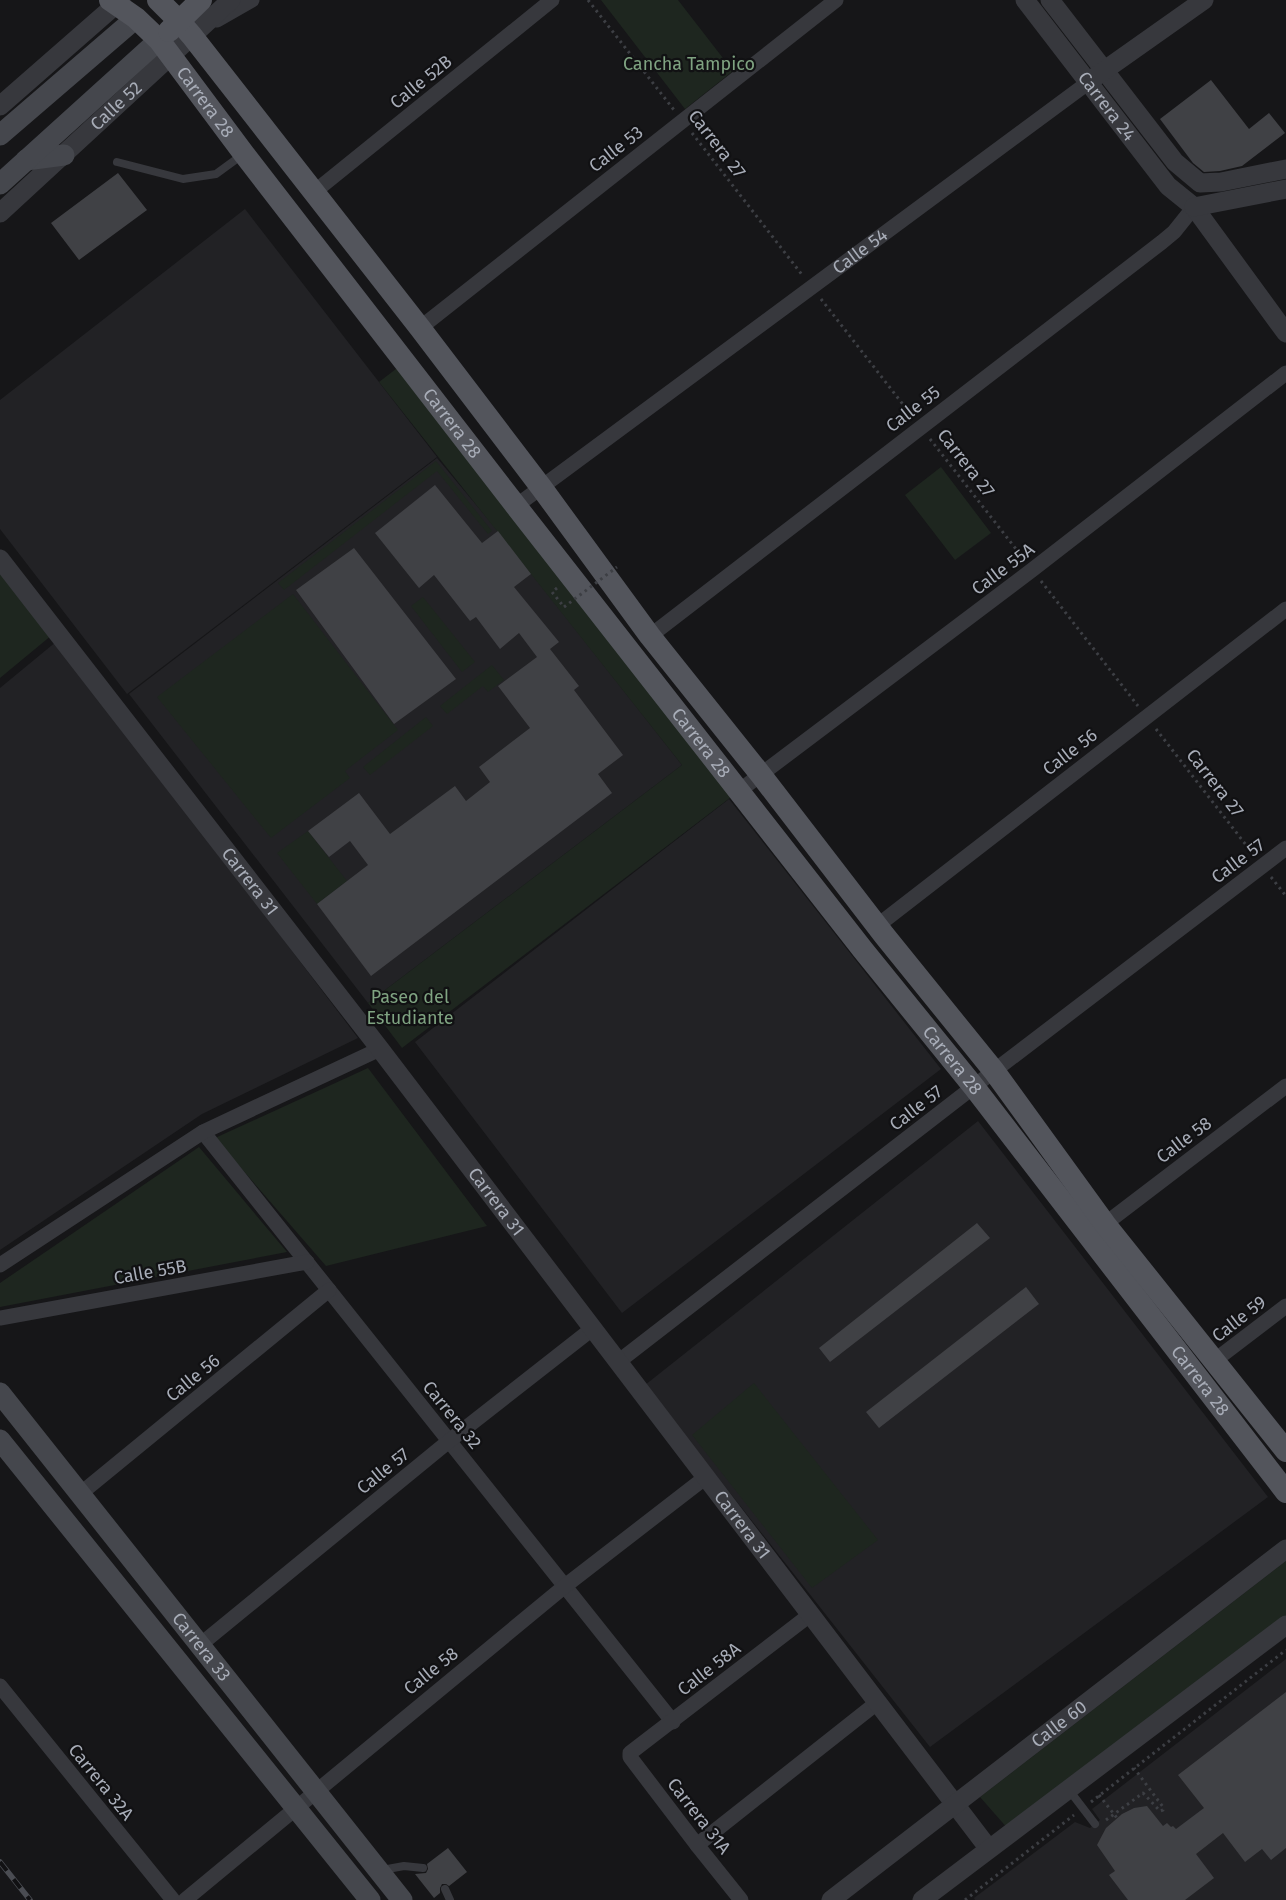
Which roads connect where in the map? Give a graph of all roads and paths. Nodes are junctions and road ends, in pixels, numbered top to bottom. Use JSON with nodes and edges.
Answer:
{"nodes":[{"id":1,"x":156,"y":0,"type":"edge"},
{"id":2,"x":201,"y":0,"type":"edge"},
{"id":3,"x":231,"y":0,"type":"edge"},
{"id":4,"x":252,"y":0,"type":"edge"},
{"id":5,"x":552,"y":0,"type":"edge"},
{"id":6,"x":588,"y":0,"type":"edge"},
{"id":7,"x":836,"y":0,"type":"edge"},
{"id":8,"x":1025,"y":0,"type":"edge"},
{"id":9,"x":1050,"y":0,"type":"edge"},
{"id":10,"x":1204,"y":0,"type":"edge"},
{"id":11,"x":116,"y":2,"type":"edge"},
{"id":12,"x":136,"y":18,"type":"junction"},
{"id":13,"x":190,"y":29,"type":"junction"},
{"id":14,"x":165,"y":48,"type":"junction"},
{"id":15,"x":1104,"y":70,"type":"junction"},
{"id":16,"x":1089,"y":82,"type":"junction"},
{"id":17,"x":0,"y":106,"type":"edge"},
{"id":18,"x":683,"y":121,"type":"junction"},
{"id":19,"x":0,"y":135,"type":"edge"},
{"id":20,"x":64,"y":154,"type":"junction"},
{"id":21,"x":244,"y":154,"type":"junction"},
{"id":22,"x":26,"y":160,"type":"junction"},
{"id":23,"x":118,"y":162,"type":"dead end"},
{"id":24,"x":1286,"y":169,"type":"edge"},
{"id":25,"x":1200,"y":183,"type":"junction"},
{"id":26,"x":0,"y":184,"type":"edge"},
{"id":27,"x":1286,"y":189,"type":"edge"},
{"id":28,"x":314,"y":193,"type":"junction"},
{"id":29,"x":1194,"y":207,"type":"junction"},
{"id":30,"x":0,"y":213,"type":"edge"},
{"id":31,"x":812,"y":287,"type":"junction"},
{"id":32,"x":420,"y":328,"type":"junction"},
{"id":33,"x":1286,"y":333,"type":"edge"},
{"id":34,"x":1286,"y":373,"type":"edge"},
{"id":35,"x":921,"y":427,"type":"junction"},
{"id":36,"x":542,"y":487,"type":"junction"},
{"id":37,"x":516,"y":506,"type":"junction"},
{"id":38,"x":0,"y":559,"type":"edge"},
{"id":39,"x":616,"y":567,"type":"dead end"},
{"id":40,"x":1032,"y":570,"type":"junction"},
{"id":41,"x":552,"y":592,"type":"dead end"},
{"id":42,"x":1286,"y":609,"type":"edge"},
{"id":43,"x":650,"y":636,"type":"junction"},
{"id":44,"x":1147,"y":717,"type":"junction"},
{"id":45,"x":761,"y":775,"type":"junction"},
{"id":46,"x":739,"y":791,"type":"junction"},
{"id":47,"x":1286,"y":848,"type":"edge"},
{"id":48,"x":1263,"y":866,"type":"junction"},
{"id":49,"x":1286,"y":896,"type":"edge"},
{"id":50,"x":877,"y":926,"type":"junction"},
{"id":51,"x":380,"y":1049,"type":"junction"},
{"id":52,"x":994,"y":1071,"type":"junction"},
{"id":53,"x":1286,"y":1086,"type":"edge"},
{"id":54,"x":974,"y":1087,"type":"junction"},
{"id":55,"x":203,"y":1132,"type":"junction"},
{"id":56,"x":1106,"y":1224,"type":"junction"},
{"id":57,"x":307,"y":1262,"type":"junction"},
{"id":58,"x":0,"y":1265,"type":"edge"},
{"id":59,"x":329,"y":1290,"type":"junction"},
{"id":60,"x":1286,"y":1306,"type":"edge"},
{"id":61,"x":0,"y":1318,"type":"edge"},
{"id":62,"x":592,"y":1329,"type":"junction"},
{"id":63,"x":1214,"y":1361,"type":"junction"},
{"id":64,"x":618,"y":1362,"type":"junction"},
{"id":65,"x":0,"y":1393,"type":"edge"},
{"id":66,"x":0,"y":1440,"type":"edge"},
{"id":67,"x":449,"y":1441,"type":"junction"},
{"id":68,"x":1286,"y":1451,"type":"edge"},
{"id":69,"x":706,"y":1477,"type":"junction"},
{"id":70,"x":1286,"y":1492,"type":"edge"},
{"id":71,"x":80,"y":1494,"type":"junction"},
{"id":72,"x":1286,"y":1549,"type":"edge"},
{"id":73,"x":565,"y":1586,"type":"junction"},
{"id":74,"x":810,"y":1614,"type":"junction"},
{"id":75,"x":1286,"y":1625,"type":"edge"},
{"id":76,"x":200,"y":1645,"type":"junction"},
{"id":77,"x":1286,"y":1650,"type":"edge"},
{"id":78,"x":0,"y":1686,"type":"edge"},
{"id":79,"x":878,"y":1702,"type":"junction"},
{"id":80,"x":673,"y":1722,"type":"junction"},
{"id":81,"x":630,"y":1754,"type":"joint"},
{"id":82,"x":1134,"y":1768,"type":"junction"},
{"id":83,"x":1069,"y":1790,"type":"junction"},
{"id":84,"x":315,"y":1791,"type":"junction"},
{"id":85,"x":1099,"y":1795,"type":"junction"},
{"id":86,"x":955,"y":1804,"type":"junction"},
{"id":87,"x":296,"y":1807,"type":"junction"},
{"id":88,"x":1083,"y":1808,"type":"junction"},
{"id":89,"x":1114,"y":1814,"type":"junction"},
{"id":90,"x":1117,"y":1818,"type":"dead end"},
{"id":91,"x":1095,"y":1824,"type":"dead end"},
{"id":92,"x":697,"y":1845,"type":"junction"},
{"id":93,"x":989,"y":1850,"type":"junction"},
{"id":94,"x":422,"y":1868,"type":"dead end"},
{"id":95,"x":378,"y":1870,"type":"junction"},
{"id":96,"x":445,"y":1889,"type":"dead end"},
{"id":97,"x":173,"y":1900,"type":"edge"},
{"id":98,"x":185,"y":1900,"type":"edge"},
{"id":99,"x":370,"y":1900,"type":"edge"},
{"id":100,"x":402,"y":1900,"type":"edge"},
{"id":101,"x":450,"y":1900,"type":"edge"},
{"id":102,"x":741,"y":1900,"type":"edge"},
{"id":103,"x":831,"y":1900,"type":"edge"},
{"id":104,"x":922,"y":1900,"type":"edge"},
{"id":105,"x":965,"y":1900,"type":"edge"}],
"edges":[{"from":1,"to":12,"type":"main road"},
{"from":1,"to":13,"type":"main road","name":"Carrera 28"},
{"from":2,"to":13,"type":"main road","name":"Calle 52"},
{"from":3,"to":13,"type":"street","name":"Calle 52"},
{"from":4,"to":13,"type":"street"},
{"from":5,"to":28,"type":"street","name":"Calle 52B"},
{"from":6,"to":18,"type":"path","name":"Carrera 27"},
{"from":7,"to":18,"type":"street","name":"Calle 53"},
{"from":8,"to":16,"type":"street","name":"Carrera 24"},
{"from":9,"to":15,"type":"street","name":"Carrera 24"},
{"from":10,"to":15,"type":"street","name":"Calle 54"},
{"from":11,"to":12,"type":"main road","name":"Carrera 28"},
{"from":11,"to":17,"type":"street"},
{"from":12,"to":14,"type":"main road","name":"Carrera 28"},
{"from":12,"to":19,"type":"main road"},
{"from":13,"to":14,"type":"main road","name":"Calle 52"},
{"from":13,"to":28,"type":"main road","name":"Carrera 28"},
{"from":14,"to":20,"type":"street","name":"Calle 52"},
{"from":14,"to":21,"type":"main road","name":"Carrera 28"},
{"from":14,"to":22,"type":"main road","name":"Calle 52"},
{"from":15,"to":16,"type":"street","name":"Calle 54"},
{"from":15,"to":25,"type":"street","name":"Carrera 24"},
{"from":16,"to":29,"type":"street","name":"Carrera 24"},
{"from":16,"to":31,"type":"street","name":"Calle 54"},
{"from":18,"to":31,"type":"path","name":"Carrera 27"},
{"from":18,"to":32,"type":"street","name":"Calle 53"},
{"from":20,"to":22,"type":"main road"},
{"from":20,"to":30,"type":"street","name":"Calle 52"},
{"from":21,"to":23,"type":"lane"},
{"from":21,"to":37,"type":"main road","name":"Carrera 28"},
{"from":22,"to":26,"type":"main road","name":"Calle 52"},
{"from":24,"to":25,"type":"street"},
{"from":25,"to":29,"type":"street"},
{"from":27,"to":29,"type":"street"},
{"from":28,"to":32,"type":"main road","name":"Carrera 28"},
{"from":29,"to":33,"type":"street","name":"Carrera 24"},
{"from":29,"to":35,"type":"street","name":"Calle 55"},
{"from":31,"to":35,"type":"path","name":"Carrera 27"},
{"from":31,"to":36,"type":"street","name":"Calle 54"},
{"from":32,"to":36,"type":"main road","name":"Carrera 28"},
{"from":34,"to":40,"type":"street","name":"Calle 55A"},
{"from":35,"to":40,"type":"path","name":"Carrera 27"},
{"from":35,"to":43,"type":"street","name":"Calle 55"},
{"from":36,"to":37,"type":"street","name":"Calle 54"},
{"from":36,"to":43,"type":"main road","name":"Carrera 28"},
{"from":37,"to":46,"type":"main road","name":"Carrera 28"},
{"from":38,"to":51,"type":"street","name":"Carrera 31"},
{"from":39,"to":41,"type":"path","bridge":true},
{"from":40,"to":44,"type":"path","name":"Carrera 27"},
{"from":40,"to":45,"type":"street","name":"Calle 55A"},
{"from":42,"to":44,"type":"street","name":"Calle 56"},
{"from":43,"to":45,"type":"main road","name":"Carrera 28"},
{"from":44,"to":48,"type":"path","name":"Carrera 27"},
{"from":44,"to":50,"type":"street","name":"Calle 56"},
{"from":45,"to":46,"type":"street","name":"Calle 55A"},
{"from":45,"to":50,"type":"main road","name":"Carrera 28"},
{"from":46,"to":54,"type":"main road","name":"Carrera 28"},
{"from":47,"to":48,"type":"street","name":"Calle 57"},
{"from":48,"to":49,"type":"path","name":"Carrera 27"},
{"from":48,"to":52,"type":"street","name":"Calle 57"},
{"from":50,"to":52,"type":"main road","name":"Carrera 28"},
{"from":51,"to":55,"type":"street"},
{"from":51,"to":62,"type":"street","name":"Carrera 31"},
{"from":52,"to":54,"type":"street","name":"Calle 57"},
{"from":52,"to":56,"type":"main road","name":"Carrera 28"},
{"from":53,"to":56,"type":"street","name":"Calle 58"},
{"from":54,"to":64,"type":"street","name":"Calle 57"},
{"from":54,"to":70,"type":"main road","name":"Carrera 28"},
{"from":55,"to":57,"type":"street","name":"Carrera 32"},
{"from":55,"to":58,"type":"street"},
{"from":56,"to":63,"type":"main road","name":"Carrera 28"},
{"from":57,"to":59,"type":"street","name":"Carrera 32"},
{"from":57,"to":61,"type":"street","name":"Calle 55B"},
{"from":59,"to":67,"type":"street","name":"Carrera 32"},
{"from":59,"to":71,"type":"street","name":"Calle 56"},
{"from":60,"to":63,"type":"street","name":"Calle 59"},
{"from":62,"to":64,"type":"street","name":"Carrera 31"},
{"from":62,"to":67,"type":"street","name":"Calle 57"},
{"from":63,"to":68,"type":"main road","name":"Carrera 28"},
{"from":64,"to":69,"type":"street","name":"Carrera 31"},
{"from":65,"to":71,"type":"main road","name":"Carrera 33"},
{"from":66,"to":87,"type":"main road","name":"Carrera 33"},
{"from":67,"to":73,"type":"street","name":"Carrera 32"},
{"from":67,"to":76,"type":"street","name":"Calle 57"},
{"from":69,"to":73,"type":"street","name":"Calle 58"},
{"from":69,"to":74,"type":"street","name":"Carrera 31"},
{"from":71,"to":76,"type":"main road","name":"Carrera 33"},
{"from":72,"to":86,"type":"street","name":"Calle 60"},
{"from":73,"to":80,"type":"street","name":"Carrera 32"},
{"from":73,"to":84,"type":"street","name":"Calle 58"},
{"from":74,"to":79,"type":"street","name":"Carrera 31"},
{"from":74,"to":80,"type":"street","name":"Calle 58A"},
{"from":75,"to":83,"type":"street"},
{"from":76,"to":84,"type":"main road","name":"Carrera 33"},
{"from":77,"to":82,"type":"path"},
{"from":78,"to":97,"type":"street","name":"Carrera 32A"},
{"from":79,"to":86,"type":"street","name":"Carrera 31"},
{"from":79,"to":92,"type":"street"},
{"from":80,"to":81,"type":"street","name":"Calle 58A"},
{"from":81,"to":92,"type":"street","name":"Carrera 31A"},
{"from":82,"to":85,"type":"path"},
{"from":82,"to":89,"type":"path"},
{"from":83,"to":88,"type":"lane"},
{"from":83,"to":93,"type":"street"},
{"from":84,"to":87,"type":"street","name":"Calle 58"},
{"from":84,"to":95,"type":"main road","name":"Carrera 33"},
{"from":85,"to":88,"type":"path"},
{"from":85,"to":89,"type":"path"},
{"from":86,"to":93,"type":"street","name":"Carrera 31"},
{"from":86,"to":103,"type":"street","name":"Calle 60"},
{"from":87,"to":98,"type":"street","name":"Calle 58"},
{"from":87,"to":99,"type":"main road","name":"Carrera 33"},
{"from":88,"to":91,"type":"lane"},
{"from":88,"to":105,"type":"path"},
{"from":89,"to":90,"type":"path"},
{"from":92,"to":102,"type":"street","name":"Carrera 31A"},
{"from":93,"to":104,"type":"street"},
{"from":94,"to":95,"type":"lane"},
{"from":95,"to":100,"type":"main road","name":"Carrera 33"},
{"from":96,"to":101,"type":"lane"}]}
